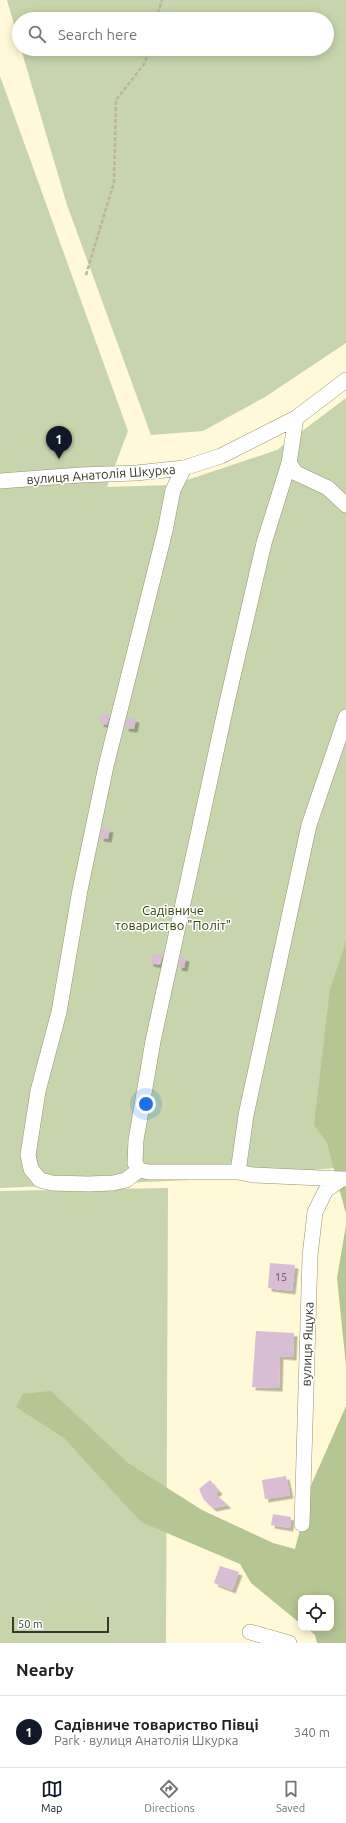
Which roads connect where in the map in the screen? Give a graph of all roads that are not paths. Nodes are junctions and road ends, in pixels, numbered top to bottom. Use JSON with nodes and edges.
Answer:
{"nodes":[{"id":1,"x":346,"y":380,"type":"edge"},
{"id":2,"x":296,"y":418,"type":"junction"},
{"id":3,"x":289,"y":463,"type":"junction"},
{"id":4,"x":184,"y":468,"type":"junction"},
{"id":5,"x":0,"y":482,"type":"edge"},
{"id":6,"x":346,"y":505,"type":"edge"},
{"id":7,"x":346,"y":718,"type":"edge"},
{"id":8,"x":139,"y":1170,"type":"junction"},
{"id":9,"x":238,"y":1172,"type":"junction"},
{"id":10,"x":344,"y":1179,"type":"edge"},
{"id":11,"x":302,"y":1524,"type":"dead end"},
{"id":12,"x":250,"y":1632,"type":"dead end"},
{"id":13,"x":289,"y":1643,"type":"edge"}],
"edges":[{"from":1,"to":2,"type":"street","name":"вулиця Анатолія Шкурка"},
{"from":2,"to":3,"type":"street"},
{"from":2,"to":4,"type":"street","name":"вулиця Анатолія Шкурка"},
{"from":3,"to":6,"type":"street"},
{"from":3,"to":8,"type":"street"},
{"from":4,"to":5,"type":"street","name":"вулиця Анатолія Шкурка"},
{"from":4,"to":8,"type":"street"},
{"from":7,"to":9,"type":"street"},
{"from":8,"to":9,"type":"street"},
{"from":9,"to":10,"type":"street"},
{"from":10,"to":11,"type":"street","name":"вулиця Ящука"},
{"from":12,"to":13,"type":"street"}]}
